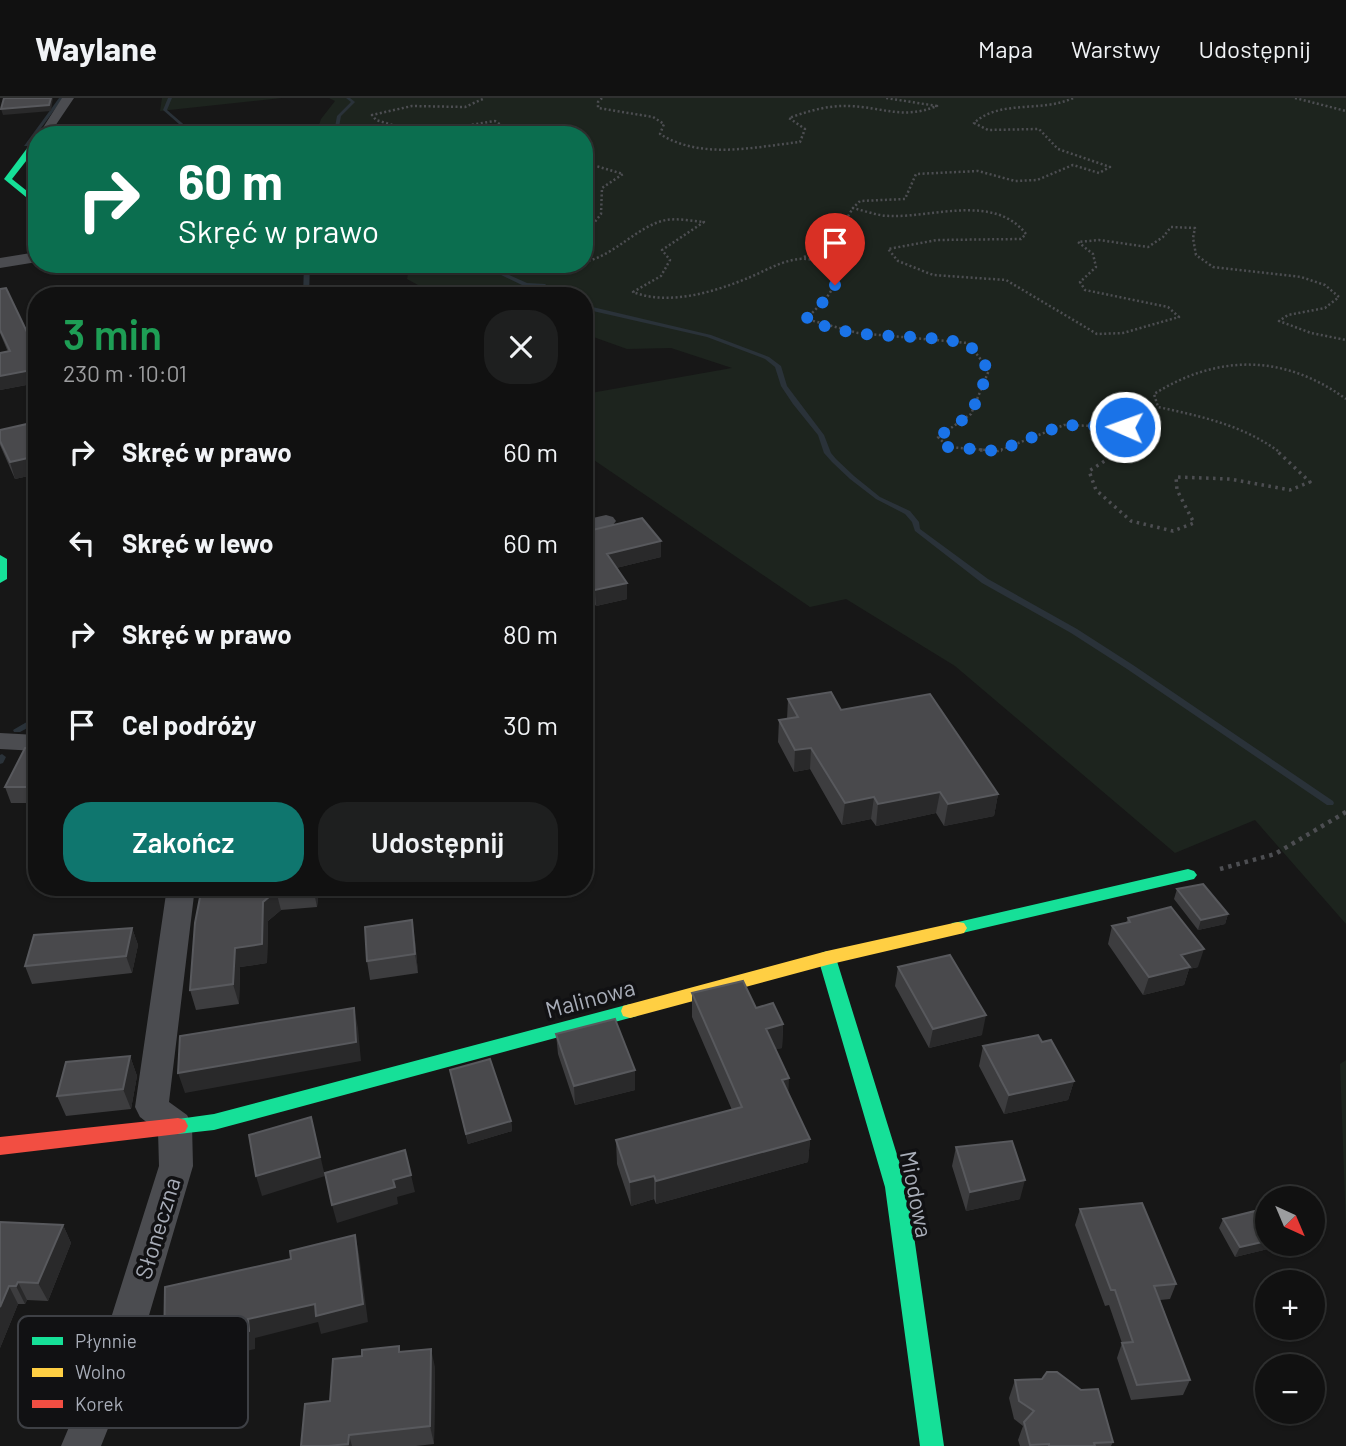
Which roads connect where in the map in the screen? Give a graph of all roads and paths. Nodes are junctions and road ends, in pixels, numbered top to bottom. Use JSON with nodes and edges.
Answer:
{"nodes":[{"id":1,"x":68,"y":98,"type":"edge"},
{"id":2,"x":485,"y":98,"type":"edge"},
{"id":3,"x":602,"y":98,"type":"edge"},
{"id":4,"x":886,"y":98,"type":"edge"},
{"id":5,"x":1073,"y":98,"type":"edge"},
{"id":6,"x":1295,"y":98,"type":"edge"},
{"id":7,"x":1346,"y":111,"type":"edge"},
{"id":8,"x":50,"y":126,"type":"edge"},
{"id":9,"x":395,"y":126,"type":"edge"},
{"id":10,"x":468,"y":126,"type":"edge"},
{"id":11,"x":502,"y":126,"type":"edge"},
{"id":12,"x":28,"y":153,"type":"edge"},
{"id":13,"x":593,"y":166,"type":"edge"},
{"id":14,"x":28,"y":196,"type":"edge"},
{"id":15,"x":853,"y":208,"type":"junction"},
{"id":16,"x":593,"y":224,"type":"edge"},
{"id":17,"x":28,"y":258,"type":"edge"},
{"id":18,"x":801,"y":258,"type":"junction"},
{"id":19,"x":593,"y":261,"type":"edge"},
{"id":20,"x":0,"y":263,"type":"edge"},
{"id":21,"x":1346,"y":340,"type":"edge"},
{"id":22,"x":1346,"y":399,"type":"edge"},
{"id":23,"x":606,"y":521,"type":"dead end"},
{"id":24,"x":593,"y":524,"type":"edge"},
{"id":25,"x":0,"y":559,"type":"edge"},
{"id":26,"x":0,"y":579,"type":"edge"},
{"id":27,"x":1346,"y":812,"type":"edge"},
{"id":28,"x":1188,"y":875,"type":"joint"},
{"id":29,"x":180,"y":896,"type":"edge"},
{"id":30,"x":827,"y":958,"type":"junction"},
{"id":31,"x":175,"y":1125,"type":"junction"},
{"id":32,"x":0,"y":1146,"type":"edge"},
{"id":33,"x":130,"y":1316,"type":"edge"},
{"id":34,"x":88,"y":1428,"type":"edge"},
{"id":35,"x":81,"y":1446,"type":"edge"},
{"id":36,"x":932,"y":1446,"type":"edge"}],
"edges":[{"from":1,"to":8,"type":"street"},
{"from":2,"to":9,"type":"path"},
{"from":3,"to":4,"type":"path"},
{"from":5,"to":15,"type":"path"},
{"from":6,"to":7,"type":"path"},
{"from":10,"to":11,"type":"path"},
{"from":12,"to":14,"type":"street"},
{"from":13,"to":16,"type":"path"},
{"from":15,"to":18,"type":"path"},
{"from":15,"to":21,"type":"path"},
{"from":17,"to":20,"type":"street"},
{"from":18,"to":19,"type":"path"},
{"from":18,"to":22,"type":"path"},
{"from":23,"to":24,"type":"street"},
{"from":25,"to":26,"type":"street"},
{"from":27,"to":28,"type":"path"},
{"from":28,"to":30,"type":"street","name":"Malinowa"},
{"from":29,"to":31,"type":"street"},
{"from":30,"to":31,"type":"street","name":"Malinowa"},
{"from":30,"to":36,"type":"street","name":"Miodowa"},
{"from":31,"to":32,"type":"street","name":"Malinowa"},
{"from":31,"to":33,"type":"street","name":"Słoneczna"},
{"from":34,"to":35,"type":"street","name":"Słoneczna"}]}
